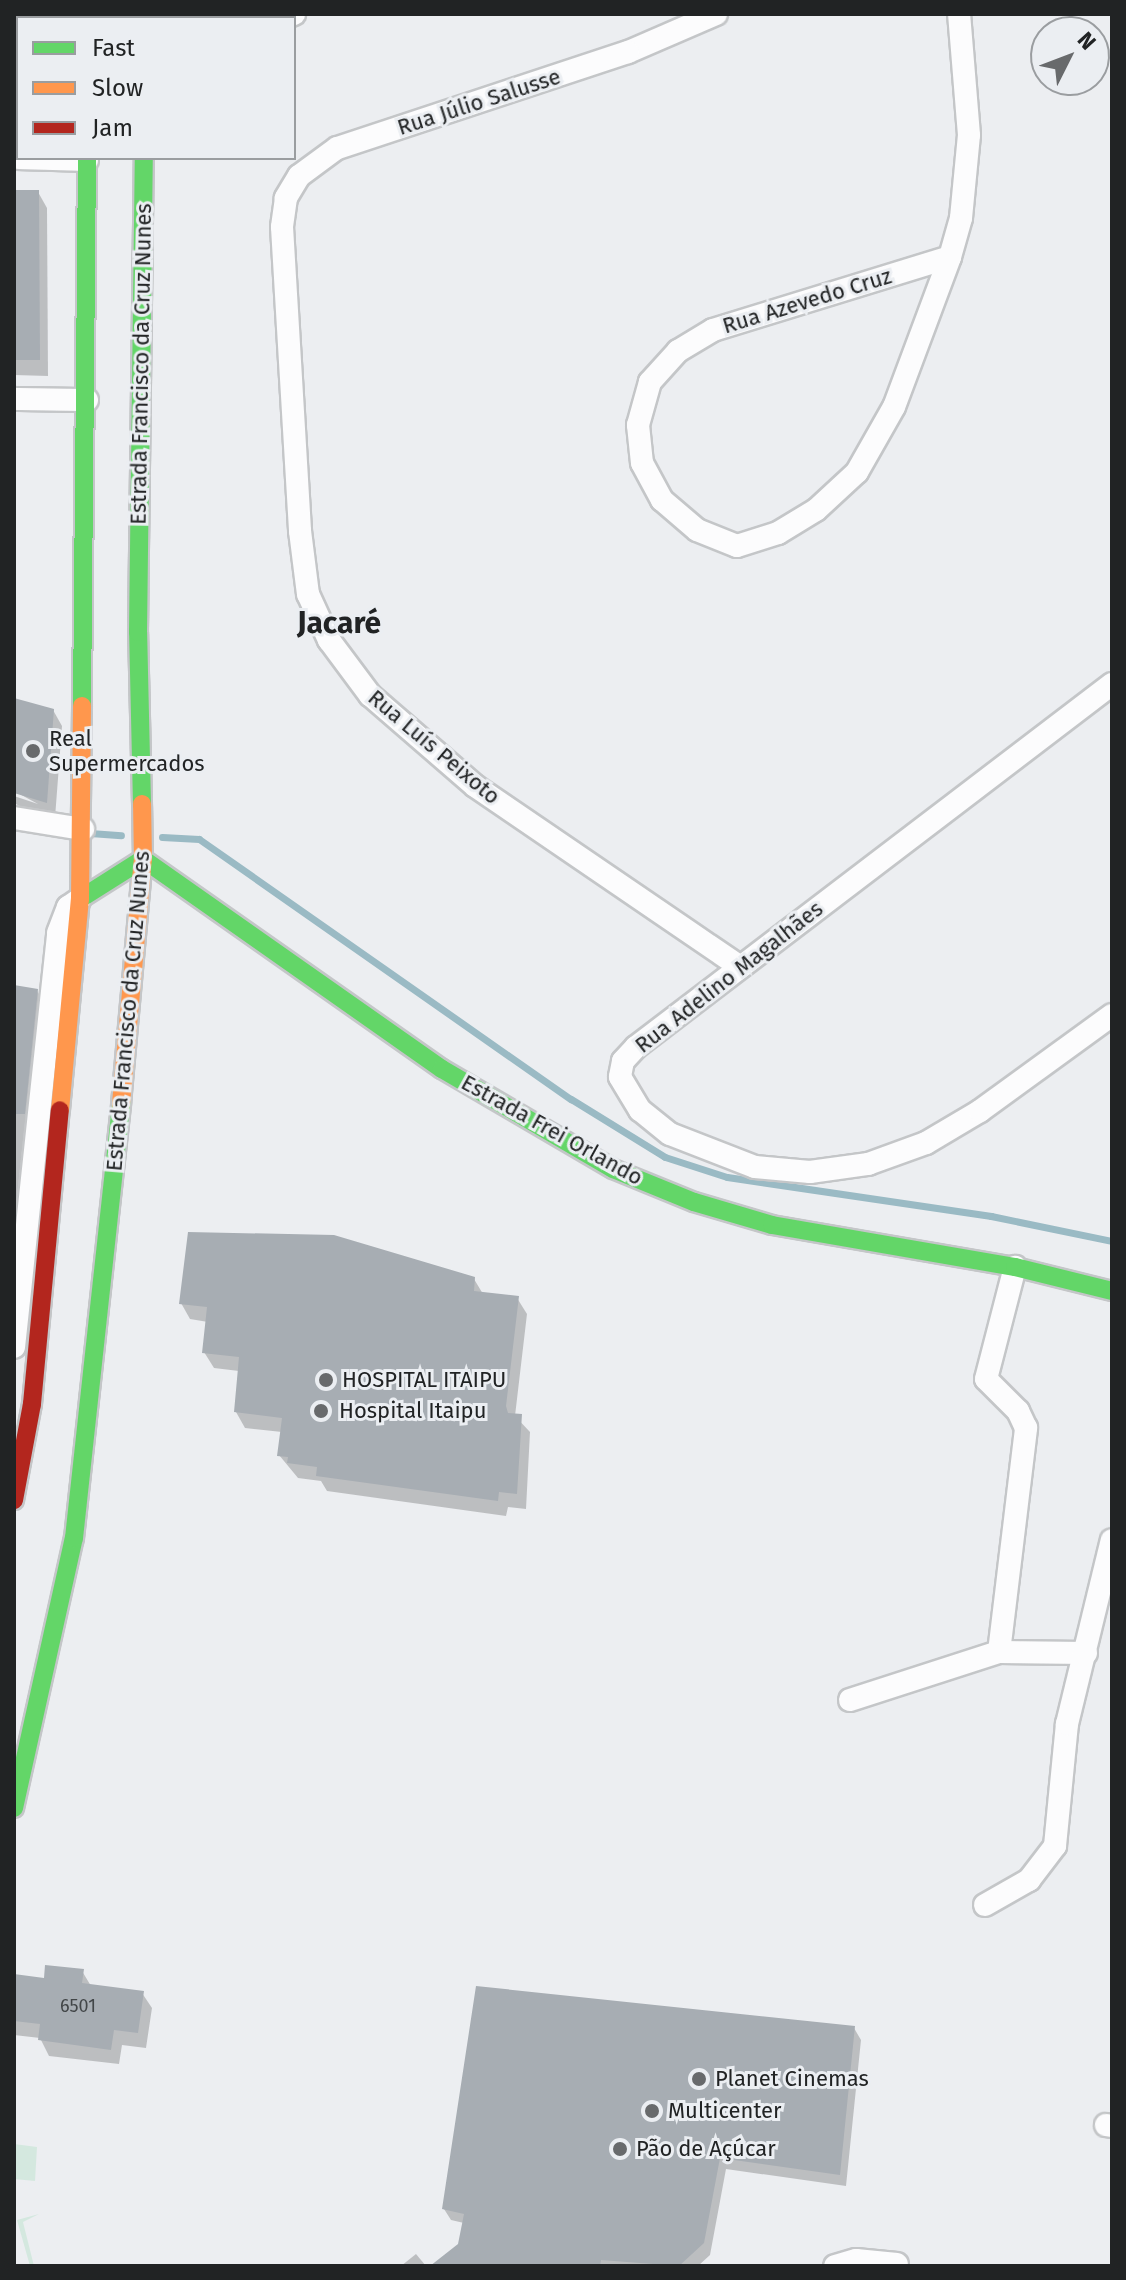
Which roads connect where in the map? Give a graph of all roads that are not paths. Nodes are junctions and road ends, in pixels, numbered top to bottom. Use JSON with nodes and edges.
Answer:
{"nodes":[{"id":1,"x":716,"y":14,"type":"edge"},
{"id":2,"x":959,"y":14,"type":"edge"},
{"id":3,"x":87,"y":160,"type":"edge"},
{"id":4,"x":144,"y":160,"type":"edge"},
{"id":5,"x":282,"y":227,"type":"joint"},
{"id":6,"x":950,"y":257,"type":"junction"},
{"id":7,"x":14,"y":399,"type":"edge"},
{"id":8,"x":87,"y":400,"type":"junction"},
{"id":9,"x":1112,"y":684,"type":"edge"},
{"id":10,"x":14,"y":818,"type":"edge"},
{"id":11,"x":83,"y":829,"type":"junction"},
{"id":12,"x":143,"y":859,"type":"junction"},
{"id":13,"x":80,"y":899,"type":"junction"},
{"id":14,"x":740,"y":967,"type":"junction"},
{"id":15,"x":1112,"y":1015,"type":"edge"},
{"id":16,"x":1015,"y":1267,"type":"junction"},
{"id":17,"x":1112,"y":1291,"type":"edge"},
{"id":18,"x":14,"y":1347,"type":"edge"},
{"id":19,"x":14,"y":1500,"type":"edge"},
{"id":20,"x":1112,"y":1540,"type":"edge"},
{"id":21,"x":999,"y":1652,"type":"junction"},
{"id":22,"x":1086,"y":1653,"type":"junction"},
{"id":23,"x":850,"y":1700,"type":"dead end"},
{"id":24,"x":14,"y":1808,"type":"edge"},
{"id":25,"x":985,"y":1905,"type":"dead end"},
{"id":26,"x":897,"y":2264,"type":"edge"},
{"id":27,"x":835,"y":2266,"type":"edge"}],
"edges":[{"from":1,"to":5,"type":"street","name":"Rua Júlio Salusse"},
{"from":2,"to":6,"type":"street","name":"Rua Azevedo Cruz"},
{"from":3,"to":8,"type":"main road"},
{"from":4,"to":12,"type":"main road","name":"Estrada Francisco da Cruz Nunes"},
{"from":5,"to":14,"type":"street","name":"Rua Luís Peixoto"},
{"from":6,"to":6,"type":"street","name":"Rua Azevedo Cruz"},
{"from":7,"to":8,"type":"street"},
{"from":8,"to":11,"type":"main road"},
{"from":9,"to":14,"type":"street","name":"Rua Adelino Magalhães"},
{"from":10,"to":11,"type":"street"},
{"from":11,"to":13,"type":"main road"},
{"from":12,"to":13,"type":"main road"},
{"from":12,"to":16,"type":"main road","name":"Estrada Frei Orlando"},
{"from":12,"to":24,"type":"main road","name":"Estrada Francisco da Cruz Nunes"},
{"from":13,"to":18,"type":"street"},
{"from":13,"to":19,"type":"main road"},
{"from":14,"to":15,"type":"street","name":"Rua Adelino Magalhães"},
{"from":16,"to":17,"type":"main road","name":"Estrada Frei Orlando"},
{"from":16,"to":21,"type":"street"},
{"from":20,"to":22,"type":"street"},
{"from":21,"to":22,"type":"street"},
{"from":21,"to":23,"type":"street"},
{"from":22,"to":25,"type":"street"},
{"from":26,"to":27,"type":"street"}]}
